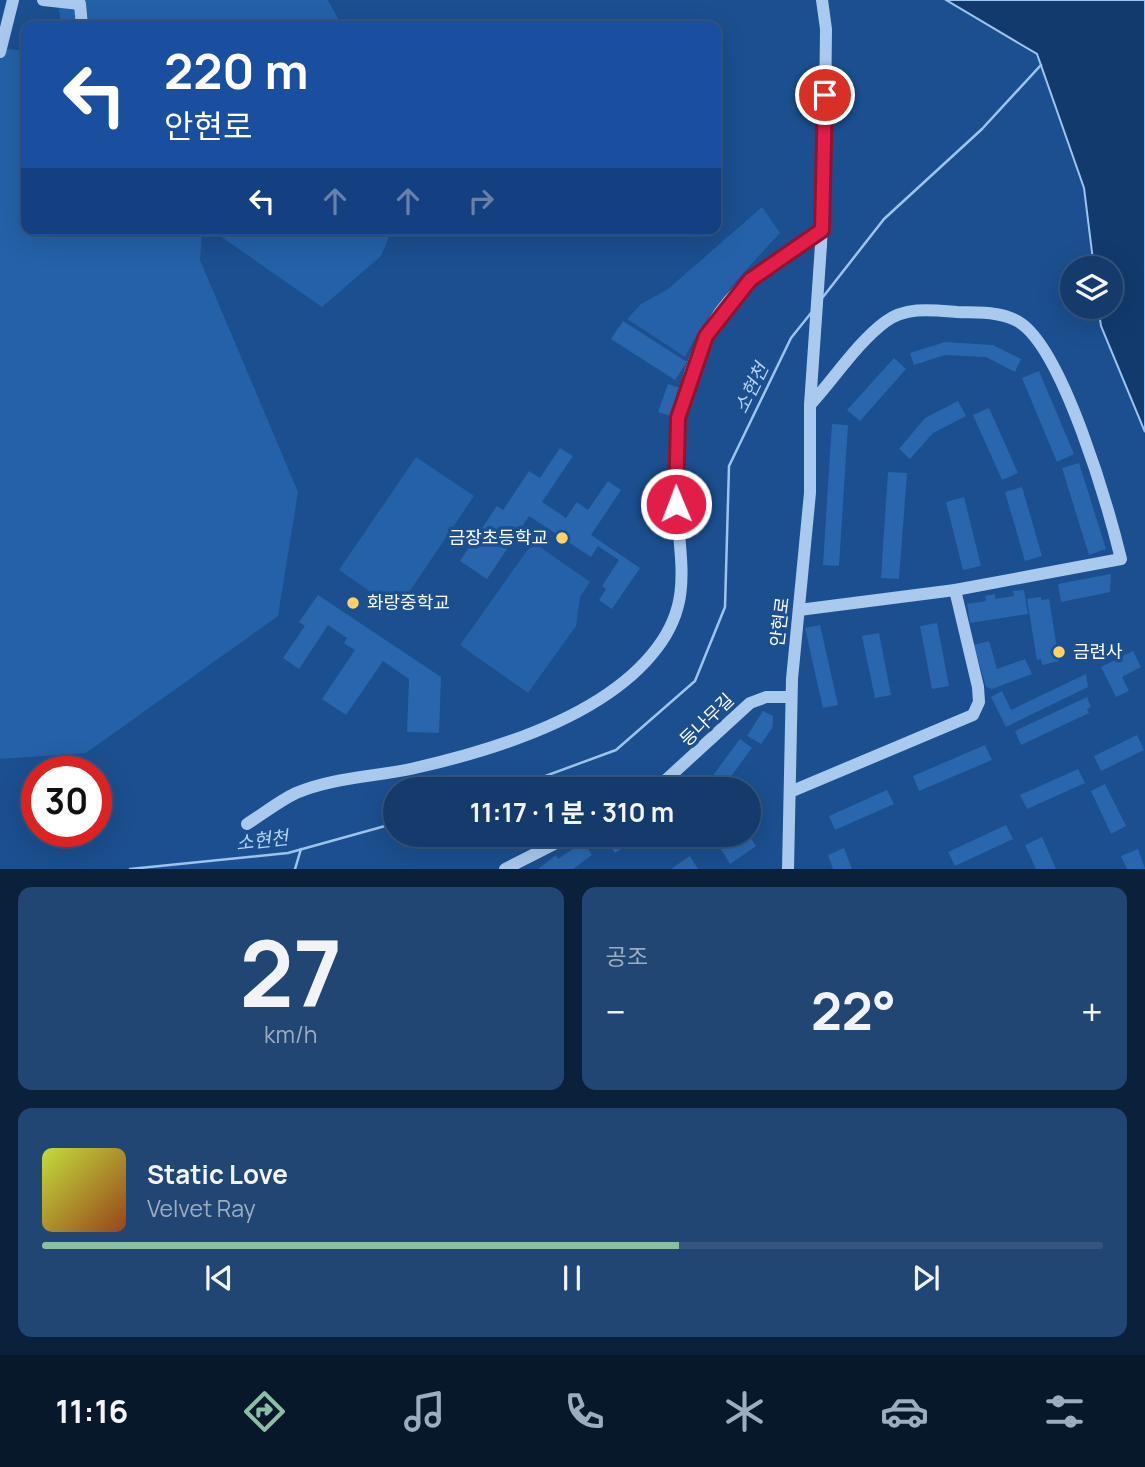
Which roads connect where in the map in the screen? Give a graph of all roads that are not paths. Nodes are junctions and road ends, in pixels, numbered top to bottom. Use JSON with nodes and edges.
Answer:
{"nodes":[{"id":1,"x":13,"y":0,"type":"edge"},
{"id":2,"x":43,"y":0,"type":"edge"},
{"id":3,"x":822,"y":0,"type":"edge"},
{"id":4,"x":82,"y":21,"type":"edge"},
{"id":5,"x":0,"y":52,"type":"edge"},
{"id":6,"x":822,"y":230,"type":"junction"},
{"id":7,"x":810,"y":405,"type":"junction"},
{"id":8,"x":955,"y":590,"type":"junction"},
{"id":9,"x":799,"y":610,"type":"junction"},
{"id":10,"x":791,"y":697,"type":"junction"},
{"id":11,"x":669,"y":777,"type":"edge"},
{"id":12,"x":790,"y":792,"type":"junction"},
{"id":13,"x":247,"y":824,"type":"dead end"},
{"id":14,"x":548,"y":847,"type":"edge"},
{"id":15,"x":505,"y":869,"type":"edge"},
{"id":16,"x":788,"y":869,"type":"edge"}],
"edges":[{"from":1,"to":5,"type":"street"},
{"from":2,"to":4,"type":"street"},
{"from":3,"to":6,"type":"street"},
{"from":6,"to":7,"type":"street","name":"안현로"},
{"from":6,"to":13,"type":"street"},
{"from":7,"to":8,"type":"street"},
{"from":7,"to":9,"type":"street","name":"안현로"},
{"from":8,"to":9,"type":"street"},
{"from":8,"to":12,"type":"street"},
{"from":9,"to":10,"type":"street","name":"안현로"},
{"from":10,"to":11,"type":"street","name":"등나무길"},
{"from":10,"to":12,"type":"street","name":"안현로"},
{"from":12,"to":16,"type":"street","name":"안현로"},
{"from":14,"to":15,"type":"street"}]}
